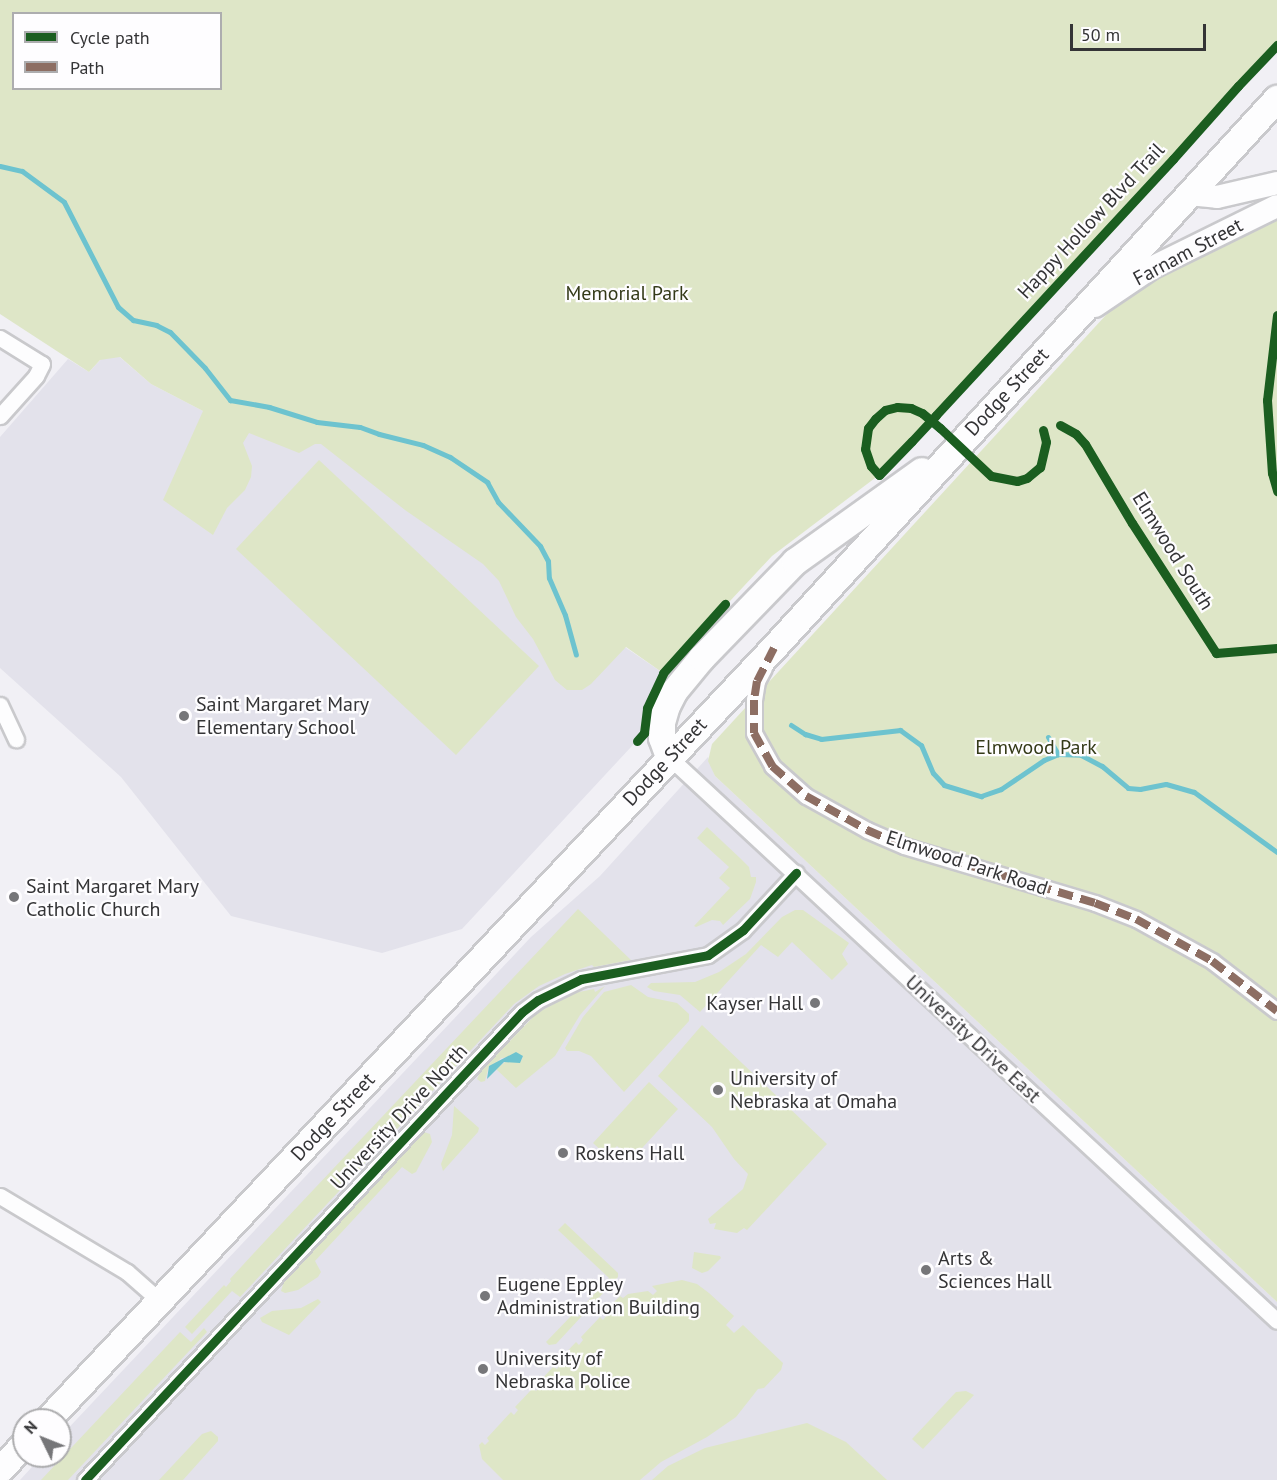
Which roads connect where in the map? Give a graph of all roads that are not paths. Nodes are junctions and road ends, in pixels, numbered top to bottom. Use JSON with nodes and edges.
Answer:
{"nodes":[{"id":1,"x":1277,"y":99,"type":"edge"},
{"id":2,"x":1277,"y":183,"type":"edge"},
{"id":3,"x":1188,"y":194,"type":"junction"},
{"id":4,"x":1277,"y":206,"type":"edge"},
{"id":5,"x":1071,"y":322,"type":"junction"},
{"id":6,"x":0,"y":338,"type":"edge"},
{"id":7,"x":0,"y":416,"type":"edge"},
{"id":8,"x":957,"y":447,"type":"junction"},
{"id":9,"x":774,"y":648,"type":"junction"},
{"id":10,"x":0,"y":705,"type":"edge"},
{"id":11,"x":16,"y":739,"type":"dead end"},
{"id":12,"x":669,"y":757,"type":"junction"},
{"id":13,"x":796,"y":873,"type":"junction"},
{"id":14,"x":1277,"y":1011,"type":"edge"},
{"id":15,"x":0,"y":1196,"type":"edge"},
{"id":16,"x":160,"y":1301,"type":"junction"},
{"id":17,"x":1277,"y":1321,"type":"edge"},
{"id":18,"x":59,"y":1408,"type":"edge"},
{"id":19,"x":12,"y":1458,"type":"edge"},
{"id":20,"x":0,"y":1470,"type":"edge"},
{"id":21,"x":85,"y":1480,"type":"edge"}],
"edges":[{"from":1,"to":3,"type":"highway","name":"Dodge Street"},
{"from":2,"to":3,"type":"main road","name":"Farnam Street"},
{"from":3,"to":5,"type":"highway","name":"Dodge Street"},
{"from":4,"to":5,"type":"main road","name":"Farnam Street"},
{"from":5,"to":8,"type":"highway","name":"Dodge Street"},
{"from":6,"to":7,"type":"street"},
{"from":8,"to":9,"type":"highway","name":"Dodge Street"},
{"from":8,"to":12,"type":"highway"},
{"from":9,"to":12,"type":"highway","name":"Dodge Street"},
{"from":9,"to":14,"type":"street","name":"Elmwood Park Road"},
{"from":10,"to":11,"type":"street"},
{"from":12,"to":13,"type":"street","name":"University Drive East"},
{"from":12,"to":16,"type":"highway","name":"Dodge Street"},
{"from":13,"to":17,"type":"street","name":"University Drive East"},
{"from":13,"to":21,"type":"street","name":"University Drive North"},
{"from":15,"to":16,"type":"street"},
{"from":16,"to":18,"type":"highway","name":"Dodge Street"},
{"from":19,"to":20,"type":"highway"}]}
